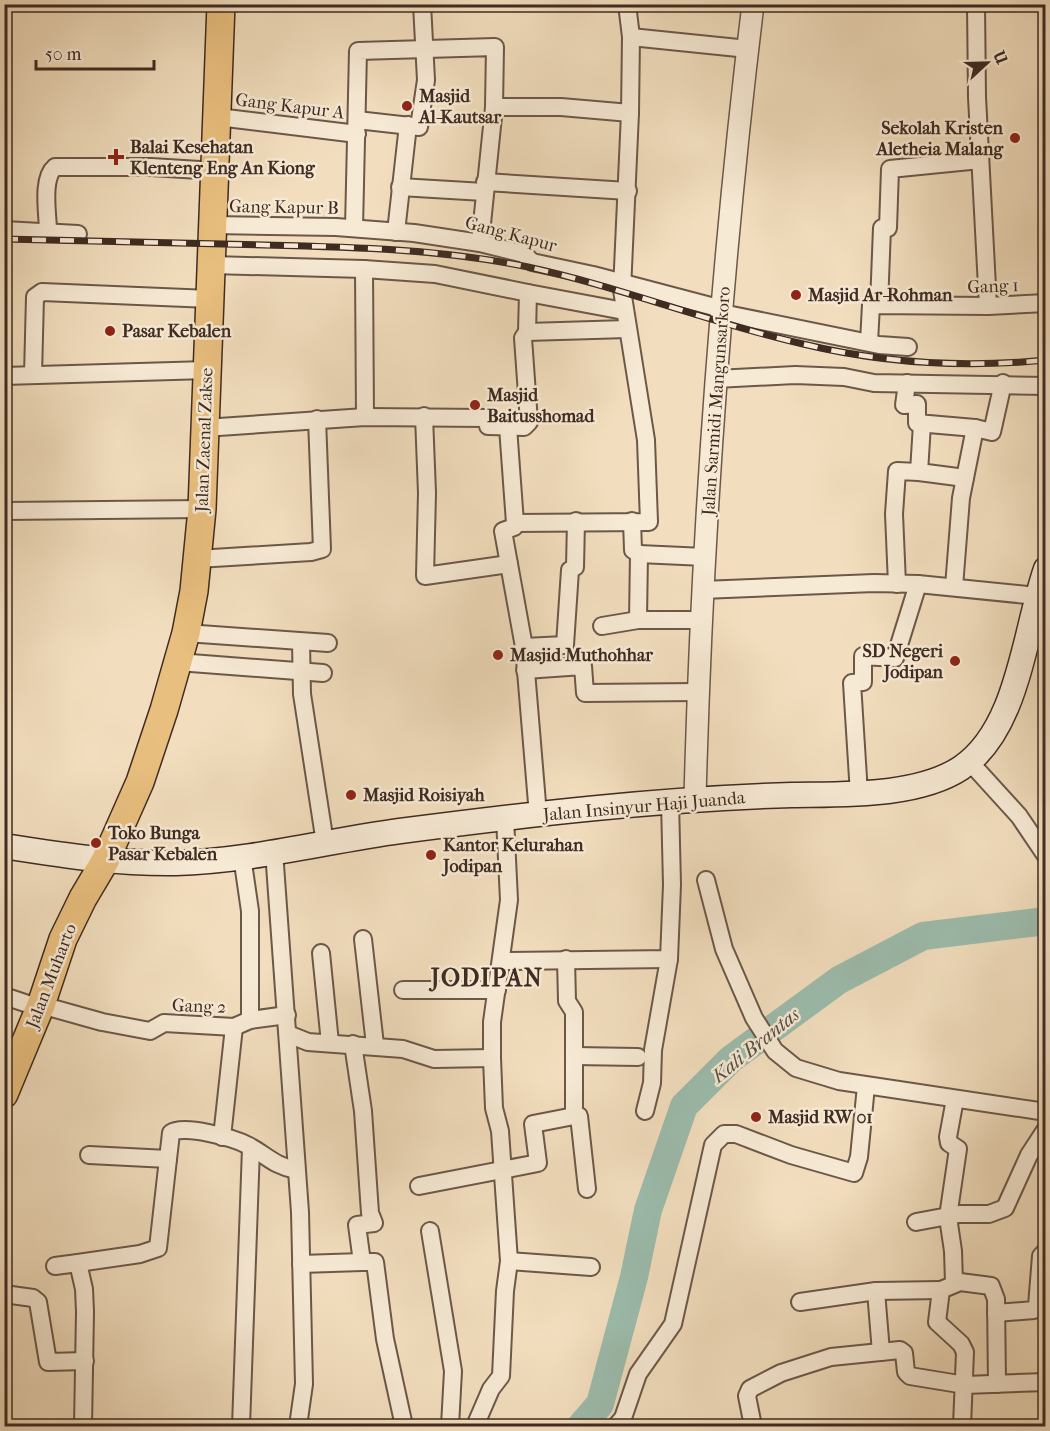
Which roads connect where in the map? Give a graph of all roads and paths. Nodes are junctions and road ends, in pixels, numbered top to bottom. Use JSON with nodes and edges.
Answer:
{"nodes":[{"id":1,"x":221,"y":4,"type":"edge"},
{"id":2,"x":422,"y":4,"type":"edge"},
{"id":3,"x":627,"y":4,"type":"edge"},
{"id":4,"x":753,"y":4,"type":"edge"},
{"id":5,"x":976,"y":4,"type":"edge"},
{"id":6,"x":631,"y":37,"type":"junction"},
{"id":7,"x":747,"y":49,"type":"junction"},
{"id":8,"x":424,"y":50,"type":"junction"},
{"id":9,"x":494,"y":106,"type":"junction"},
{"id":10,"x":630,"y":113,"type":"junction"},
{"id":11,"x":218,"y":117,"type":"junction"},
{"id":12,"x":408,"y":125,"type":"junction"},
{"id":13,"x":357,"y":127,"type":"junction"},
{"id":14,"x":980,"y":159,"type":"junction"},
{"id":15,"x":216,"y":171,"type":"junction"},
{"id":16,"x":400,"y":187,"type":"junction"},
{"id":17,"x":484,"y":187,"type":"junction"},
{"id":18,"x":628,"y":191,"type":"junction"},
{"id":19,"x":213,"y":225,"type":"junction"},
{"id":20,"x":354,"y":228,"type":"junction"},
{"id":21,"x":4,"y":230,"type":"edge"},
{"id":22,"x":48,"y":232,"type":"junction"},
{"id":23,"x":396,"y":232,"type":"junction"},
{"id":24,"x":78,"y":234,"type":"dead end"},
{"id":25,"x":480,"y":243,"type":"junction"},
{"id":26,"x":212,"y":265,"type":"junction"},
{"id":27,"x":364,"y":269,"type":"junction"},
{"id":28,"x":621,"y":283,"type":"junction"},
{"id":29,"x":528,"y":293,"type":"junction"},
{"id":30,"x":210,"y":299,"type":"junction"},
{"id":31,"x":1046,"y":303,"type":"edge"},
{"id":32,"x":879,"y":305,"type":"junction"},
{"id":33,"x":988,"y":306,"type":"junction"},
{"id":34,"x":722,"y":311,"type":"junction"},
{"id":35,"x":624,"y":312,"type":"junction"},
{"id":36,"x":627,"y":329,"type":"junction"},
{"id":37,"x":527,"y":332,"type":"junction"},
{"id":38,"x":869,"y":342,"type":"junction"},
{"id":39,"x":909,"y":347,"type":"dead end"},
{"id":40,"x":207,"y":370,"type":"junction"},
{"id":41,"x":33,"y":375,"type":"junction"},
{"id":42,"x":4,"y":376,"type":"edge"},
{"id":43,"x":716,"y":379,"type":"junction"},
{"id":44,"x":907,"y":383,"type":"junction"},
{"id":45,"x":1003,"y":383,"type":"junction"},
{"id":46,"x":1046,"y":386,"type":"edge"},
{"id":47,"x":364,"y":417,"type":"junction"},
{"id":48,"x":424,"y":417,"type":"junction"},
{"id":49,"x":317,"y":418,"type":"junction"},
{"id":50,"x":922,"y":424,"type":"junction"},
{"id":51,"x":508,"y":427,"type":"junction"},
{"id":52,"x":204,"y":428,"type":"junction"},
{"id":53,"x":975,"y":428,"type":"junction"},
{"id":54,"x":919,"y":472,"type":"junction"},
{"id":55,"x":965,"y":478,"type":"junction"},
{"id":56,"x":202,"y":509,"type":"junction"},
{"id":57,"x":4,"y":511,"type":"edge"},
{"id":58,"x":576,"y":521,"type":"junction"},
{"id":59,"x":632,"y":521,"type":"junction"},
{"id":60,"x":514,"y":524,"type":"junction"},
{"id":61,"x":639,"y":554,"type":"junction"},
{"id":62,"x":705,"y":557,"type":"junction"},
{"id":63,"x":197,"y":559,"type":"junction"},
{"id":64,"x":509,"y":564,"type":"junction"},
{"id":65,"x":1046,"y":569,"type":"edge"},
{"id":66,"x":897,"y":584,"type":"junction"},
{"id":67,"x":918,"y":584,"type":"junction"},
{"id":68,"x":954,"y":587,"type":"junction"},
{"id":69,"x":702,"y":590,"type":"junction"},
{"id":70,"x":1037,"y":596,"type":"junction"},
{"id":71,"x":700,"y":620,"type":"junction"},
{"id":72,"x":638,"y":621,"type":"junction"},
{"id":73,"x":602,"y":626,"type":"dead end"},
{"id":74,"x":186,"y":633,"type":"junction"},
{"id":75,"x":301,"y":642,"type":"junction"},
{"id":76,"x":328,"y":643,"type":"dead end"},
{"id":77,"x":524,"y":647,"type":"junction"},
{"id":78,"x":178,"y":662,"type":"junction"},
{"id":79,"x":525,"y":670,"type":"junction"},
{"id":80,"x":323,"y":673,"type":"dead end"},
{"id":81,"x":301,"y":674,"type":"junction"},
{"id":82,"x":698,"y":692,"type":"junction"},
{"id":83,"x":969,"y":761,"type":"junction"},
{"id":84,"x":860,"y":794,"type":"junction"},
{"id":85,"x":695,"y":798,"type":"junction"},
{"id":86,"x":670,"y":801,"type":"junction"},
{"id":87,"x":538,"y":815,"type":"junction"},
{"id":88,"x":505,"y":818,"type":"junction"},
{"id":89,"x":325,"y":843,"type":"junction"},
{"id":90,"x":4,"y":846,"type":"edge"},
{"id":91,"x":274,"y":851,"type":"junction"},
{"id":92,"x":242,"y":856,"type":"junction"},
{"id":93,"x":1046,"y":856,"type":"edge"},
{"id":94,"x":105,"y":861,"type":"junction"},
{"id":95,"x":705,"y":880,"type":"dead end"},
{"id":96,"x":363,"y":939,"type":"dead end"},
{"id":97,"x":321,"y":953,"type":"dead end"},
{"id":98,"x":566,"y":959,"type":"junction"},
{"id":99,"x":669,"y":959,"type":"junction"},
{"id":100,"x":502,"y":961,"type":"junction"},
{"id":101,"x":403,"y":990,"type":"dead end"},
{"id":102,"x":497,"y":990,"type":"junction"},
{"id":103,"x":4,"y":996,"type":"edge"},
{"id":104,"x":40,"y":1006,"type":"junction"},
{"id":105,"x":287,"y":1015,"type":"junction"},
{"id":106,"x":250,"y":1020,"type":"junction"},
{"id":107,"x":234,"y":1027,"type":"junction"},
{"id":108,"x":288,"y":1034,"type":"junction"},
{"id":109,"x":330,"y":1043,"type":"junction"},
{"id":110,"x":353,"y":1044,"type":"junction"},
{"id":111,"x":375,"y":1045,"type":"junction"},
{"id":112,"x":574,"y":1056,"type":"junction"},
{"id":113,"x":638,"y":1057,"type":"dead end"},
{"id":114,"x":492,"y":1058,"type":"junction"},
{"id":115,"x":11,"y":1060,"type":"edge"},
{"id":116,"x":866,"y":1086,"type":"junction"},
{"id":117,"x":4,"y":1094,"type":"edge"},
{"id":118,"x":955,"y":1099,"type":"junction"},
{"id":119,"x":645,"y":1111,"type":"dead end"},
{"id":120,"x":1046,"y":1112,"type":"edge"},
{"id":121,"x":574,"y":1116,"type":"junction"},
{"id":122,"x":1046,"y":1129,"type":"edge"},
{"id":123,"x":222,"y":1137,"type":"junction"},
{"id":124,"x":251,"y":1148,"type":"junction"},
{"id":125,"x":89,"y":1155,"type":"dead end"},
{"id":126,"x":168,"y":1159,"type":"junction"},
{"id":127,"x":504,"y":1168,"type":"junction"},
{"id":128,"x":296,"y":1170,"type":"junction"},
{"id":129,"x":419,"y":1186,"type":"dead end"},
{"id":130,"x":587,"y":1189,"type":"dead end"},
{"id":131,"x":948,"y":1217,"type":"junction"},
{"id":132,"x":916,"y":1222,"type":"dead end"},
{"id":133,"x":430,"y":1232,"type":"dead end"},
{"id":134,"x":1046,"y":1251,"type":"edge"},
{"id":135,"x":510,"y":1261,"type":"junction"},
{"id":136,"x":362,"y":1262,"type":"junction"},
{"id":137,"x":78,"y":1263,"type":"junction"},
{"id":138,"x":301,"y":1264,"type":"junction"},
{"id":139,"x":55,"y":1266,"type":"dead end"},
{"id":140,"x":591,"y":1267,"type":"dead end"},
{"id":141,"x":948,"y":1286,"type":"junction"},
{"id":142,"x":876,"y":1292,"type":"junction"},
{"id":143,"x":4,"y":1294,"type":"edge"},
{"id":144,"x":800,"y":1302,"type":"dead end"},
{"id":145,"x":996,"y":1312,"type":"junction"},
{"id":146,"x":881,"y":1352,"type":"junction"},
{"id":147,"x":85,"y":1361,"type":"junction"},
{"id":148,"x":1046,"y":1382,"type":"edge"},
{"id":149,"x":965,"y":1384,"type":"junction"},
{"id":150,"x":997,"y":1384,"type":"junction"},
{"id":151,"x":83,"y":1426,"type":"edge"},
{"id":152,"x":241,"y":1426,"type":"edge"},
{"id":153,"x":298,"y":1426,"type":"edge"},
{"id":154,"x":404,"y":1426,"type":"edge"},
{"id":155,"x":450,"y":1426,"type":"edge"},
{"id":156,"x":475,"y":1426,"type":"edge"},
{"id":157,"x":616,"y":1426,"type":"edge"},
{"id":158,"x":753,"y":1426,"type":"edge"},
{"id":159,"x":962,"y":1426,"type":"edge"}],
"edges":[{"from":1,"to":11,"type":"main road","name":"Jalan Zaenal Zakse"},
{"from":2,"to":8,"type":"street"},
{"from":3,"to":6,"type":"street"},
{"from":4,"to":7,"type":"street","name":"Jalan Sarmidi Mangunsarkoro"},
{"from":5,"to":14,"type":"street"},
{"from":6,"to":7,"type":"street"},
{"from":6,"to":10,"type":"street"},
{"from":7,"to":34,"type":"street","name":"Jalan Sarmidi Mangunsarkoro"},
{"from":8,"to":9,"type":"street"},
{"from":8,"to":12,"type":"street"},
{"from":8,"to":13,"type":"street"},
{"from":9,"to":10,"type":"street"},
{"from":9,"to":17,"type":"street"},
{"from":10,"to":18,"type":"street"},
{"from":11,"to":13,"type":"street","name":"Gang Kapur A"},
{"from":11,"to":15,"type":"main road","name":"Jalan Zaenal Zakse"},
{"from":12,"to":13,"type":"street","name":"Gang Kapur A"},
{"from":12,"to":16,"type":"street"},
{"from":13,"to":20,"type":"street"},
{"from":14,"to":32,"type":"street"},
{"from":14,"to":33,"type":"street"},
{"from":15,"to":19,"type":"main road","name":"Jalan Zaenal Zakse"},
{"from":15,"to":22,"type":"street"},
{"from":16,"to":17,"type":"street"},
{"from":16,"to":23,"type":"street"},
{"from":17,"to":18,"type":"street"},
{"from":17,"to":25,"type":"street"},
{"from":18,"to":28,"type":"street"},
{"from":19,"to":20,"type":"street","name":"Gang Kapur B"},
{"from":19,"to":26,"type":"main road","name":"Jalan Zaenal Zakse"},
{"from":20,"to":23,"type":"street","name":"Gang Kapur"},
{"from":21,"to":22,"type":"street"},
{"from":22,"to":24,"type":"street"},
{"from":23,"to":25,"type":"street","name":"Gang Kapur"},
{"from":25,"to":28,"type":"street","name":"Gang Kapur"},
{"from":26,"to":27,"type":"street"},
{"from":26,"to":30,"type":"main road","name":"Jalan Zaenal Zakse"},
{"from":27,"to":29,"type":"street"},
{"from":27,"to":47,"type":"street"},
{"from":28,"to":34,"type":"street","name":"Gang Kapur"},
{"from":28,"to":35,"type":"street"},
{"from":29,"to":35,"type":"street"},
{"from":29,"to":37,"type":"street"},
{"from":30,"to":40,"type":"main road","name":"Jalan Zaenal Zakse"},
{"from":30,"to":41,"type":"street"},
{"from":31,"to":33,"type":"street","name":"Gang 1"},
{"from":32,"to":33,"type":"street","name":"Gang 1"},
{"from":32,"to":38,"type":"street"},
{"from":34,"to":38,"type":"street","name":"Gang Kapur"},
{"from":34,"to":43,"type":"street","name":"Jalan Sarmidi Mangunsarkoro"},
{"from":35,"to":36,"type":"street"},
{"from":36,"to":37,"type":"street"},
{"from":36,"to":59,"type":"street"},
{"from":37,"to":51,"type":"street"},
{"from":38,"to":39,"type":"street","name":"Gang Kapur"},
{"from":40,"to":41,"type":"street"},
{"from":40,"to":52,"type":"main road","name":"Jalan Zaenal Zakse"},
{"from":41,"to":42,"type":"street"},
{"from":43,"to":44,"type":"street"},
{"from":43,"to":62,"type":"street","name":"Jalan Sarmidi Mangunsarkoro"},
{"from":44,"to":45,"type":"street"},
{"from":44,"to":50,"type":"street"},
{"from":45,"to":46,"type":"street"},
{"from":45,"to":53,"type":"street"},
{"from":47,"to":48,"type":"street"},
{"from":47,"to":49,"type":"street"},
{"from":48,"to":51,"type":"street"},
{"from":48,"to":64,"type":"street"},
{"from":49,"to":52,"type":"street"},
{"from":49,"to":63,"type":"street"},
{"from":50,"to":53,"type":"street"},
{"from":50,"to":54,"type":"street"},
{"from":51,"to":60,"type":"street"},
{"from":52,"to":56,"type":"main road","name":"Jalan Zaenal Zakse"},
{"from":53,"to":55,"type":"street"},
{"from":54,"to":55,"type":"street"},
{"from":54,"to":66,"type":"street"},
{"from":55,"to":68,"type":"street"},
{"from":56,"to":57,"type":"street"},
{"from":56,"to":63,"type":"main road","name":"Jalan Zaenal Zakse"},
{"from":58,"to":59,"type":"street"},
{"from":58,"to":60,"type":"street"},
{"from":58,"to":77,"type":"street"},
{"from":59,"to":61,"type":"street"},
{"from":60,"to":64,"type":"street"},
{"from":61,"to":62,"type":"street"},
{"from":61,"to":72,"type":"street"},
{"from":62,"to":69,"type":"street","name":"Jalan Sarmidi Mangunsarkoro"},
{"from":63,"to":74,"type":"main road","name":"Jalan Zaenal Zakse"},
{"from":64,"to":77,"type":"street"},
{"from":65,"to":70,"type":"main road","name":"Jalan Insinyur Haji Juanda"},
{"from":66,"to":67,"type":"street"},
{"from":66,"to":69,"type":"street"},
{"from":67,"to":68,"type":"street"},
{"from":67,"to":84,"type":"street"},
{"from":68,"to":70,"type":"street"},
{"from":69,"to":71,"type":"street","name":"Jalan Sarmidi Mangunsarkoro"},
{"from":70,"to":83,"type":"main road","name":"Jalan Insinyur Haji Juanda"},
{"from":71,"to":72,"type":"street"},
{"from":71,"to":82,"type":"street","name":"Jalan Sarmidi Mangunsarkoro"},
{"from":72,"to":73,"type":"street"},
{"from":74,"to":75,"type":"street"},
{"from":74,"to":78,"type":"main road","name":"Jalan Zaenal Zakse"},
{"from":75,"to":76,"type":"street"},
{"from":75,"to":81,"type":"street"},
{"from":77,"to":79,"type":"street"},
{"from":78,"to":81,"type":"street"},
{"from":78,"to":94,"type":"main road","name":"Jalan Zaenal Zakse"},
{"from":79,"to":82,"type":"street"},
{"from":79,"to":87,"type":"street"},
{"from":80,"to":81,"type":"street"},
{"from":81,"to":89,"type":"street"},
{"from":82,"to":85,"type":"street","name":"Jalan Sarmidi Mangunsarkoro"},
{"from":83,"to":84,"type":"main road","name":"Jalan Insinyur Haji Juanda"},
{"from":83,"to":93,"type":"street"},
{"from":84,"to":85,"type":"main road","name":"Jalan Insinyur Haji Juanda"},
{"from":85,"to":86,"type":"main road","name":"Jalan Insinyur Haji Juanda"},
{"from":86,"to":87,"type":"main road","name":"Jalan Insinyur Haji Juanda"},
{"from":86,"to":99,"type":"street"},
{"from":87,"to":88,"type":"main road","name":"Jalan Insinyur Haji Juanda"},
{"from":88,"to":89,"type":"main road","name":"Jalan Insinyur Haji Juanda"},
{"from":88,"to":100,"type":"street"},
{"from":89,"to":91,"type":"main road","name":"Jalan Insinyur Haji Juanda"},
{"from":90,"to":94,"type":"main road","name":"Jalan Insinyur Haji Juanda"},
{"from":91,"to":92,"type":"main road","name":"Jalan Insinyur Haji Juanda"},
{"from":91,"to":105,"type":"street"},
{"from":92,"to":94,"type":"main road","name":"Jalan Insinyur Haji Juanda"},
{"from":92,"to":106,"type":"street"},
{"from":94,"to":104,"type":"main road","name":"Jalan Muharto"},
{"from":95,"to":116,"type":"street"},
{"from":96,"to":111,"type":"street"},
{"from":97,"to":109,"type":"street"},
{"from":98,"to":99,"type":"street"},
{"from":98,"to":100,"type":"street"},
{"from":98,"to":112,"type":"street"},
{"from":99,"to":119,"type":"street"},
{"from":100,"to":102,"type":"street"},
{"from":101,"to":102,"type":"street"},
{"from":102,"to":114,"type":"street"},
{"from":103,"to":104,"type":"street"},
{"from":104,"to":107,"type":"street","name":"Gang 2"},
{"from":104,"to":115,"type":"main road","name":"Jalan Muharto"},
{"from":105,"to":106,"type":"street","name":"Gang 2"},
{"from":105,"to":108,"type":"street"},
{"from":106,"to":107,"type":"street","name":"Gang 2"},
{"from":107,"to":123,"type":"street"},
{"from":108,"to":109,"type":"street"},
{"from":108,"to":128,"type":"street"},
{"from":109,"to":110,"type":"street"},
{"from":110,"to":111,"type":"street"},
{"from":110,"to":136,"type":"street"},
{"from":111,"to":114,"type":"street"},
{"from":112,"to":113,"type":"street"},
{"from":112,"to":121,"type":"street"},
{"from":114,"to":127,"type":"street"},
{"from":115,"to":117,"type":"main road","name":"Jalan Muharto"},
{"from":116,"to":118,"type":"street"},
{"from":116,"to":157,"type":"street"},
{"from":118,"to":120,"type":"street"},
{"from":118,"to":131,"type":"street"},
{"from":121,"to":127,"type":"street"},
{"from":121,"to":130,"type":"street"},
{"from":122,"to":131,"type":"street"},
{"from":123,"to":124,"type":"street"},
{"from":123,"to":126,"type":"street"},
{"from":124,"to":128,"type":"street"},
{"from":124,"to":152,"type":"street"},
{"from":125,"to":126,"type":"street"},
{"from":126,"to":137,"type":"street"},
{"from":127,"to":129,"type":"street"},
{"from":127,"to":135,"type":"street"},
{"from":128,"to":138,"type":"street"},
{"from":131,"to":132,"type":"street"},
{"from":131,"to":141,"type":"street"},
{"from":133,"to":155,"type":"street"},
{"from":134,"to":145,"type":"street"},
{"from":135,"to":140,"type":"street"},
{"from":135,"to":156,"type":"street"},
{"from":136,"to":138,"type":"street"},
{"from":136,"to":154,"type":"street"},
{"from":137,"to":139,"type":"street"},
{"from":137,"to":147,"type":"street"},
{"from":138,"to":153,"type":"street"},
{"from":141,"to":142,"type":"street"},
{"from":141,"to":145,"type":"street"},
{"from":141,"to":149,"type":"street"},
{"from":142,"to":144,"type":"street"},
{"from":142,"to":146,"type":"street"},
{"from":143,"to":147,"type":"street"},
{"from":145,"to":150,"type":"street"},
{"from":146,"to":149,"type":"street"},
{"from":146,"to":158,"type":"street"},
{"from":147,"to":151,"type":"street"},
{"from":148,"to":150,"type":"street"},
{"from":149,"to":150,"type":"street"},
{"from":149,"to":159,"type":"street"}]}
